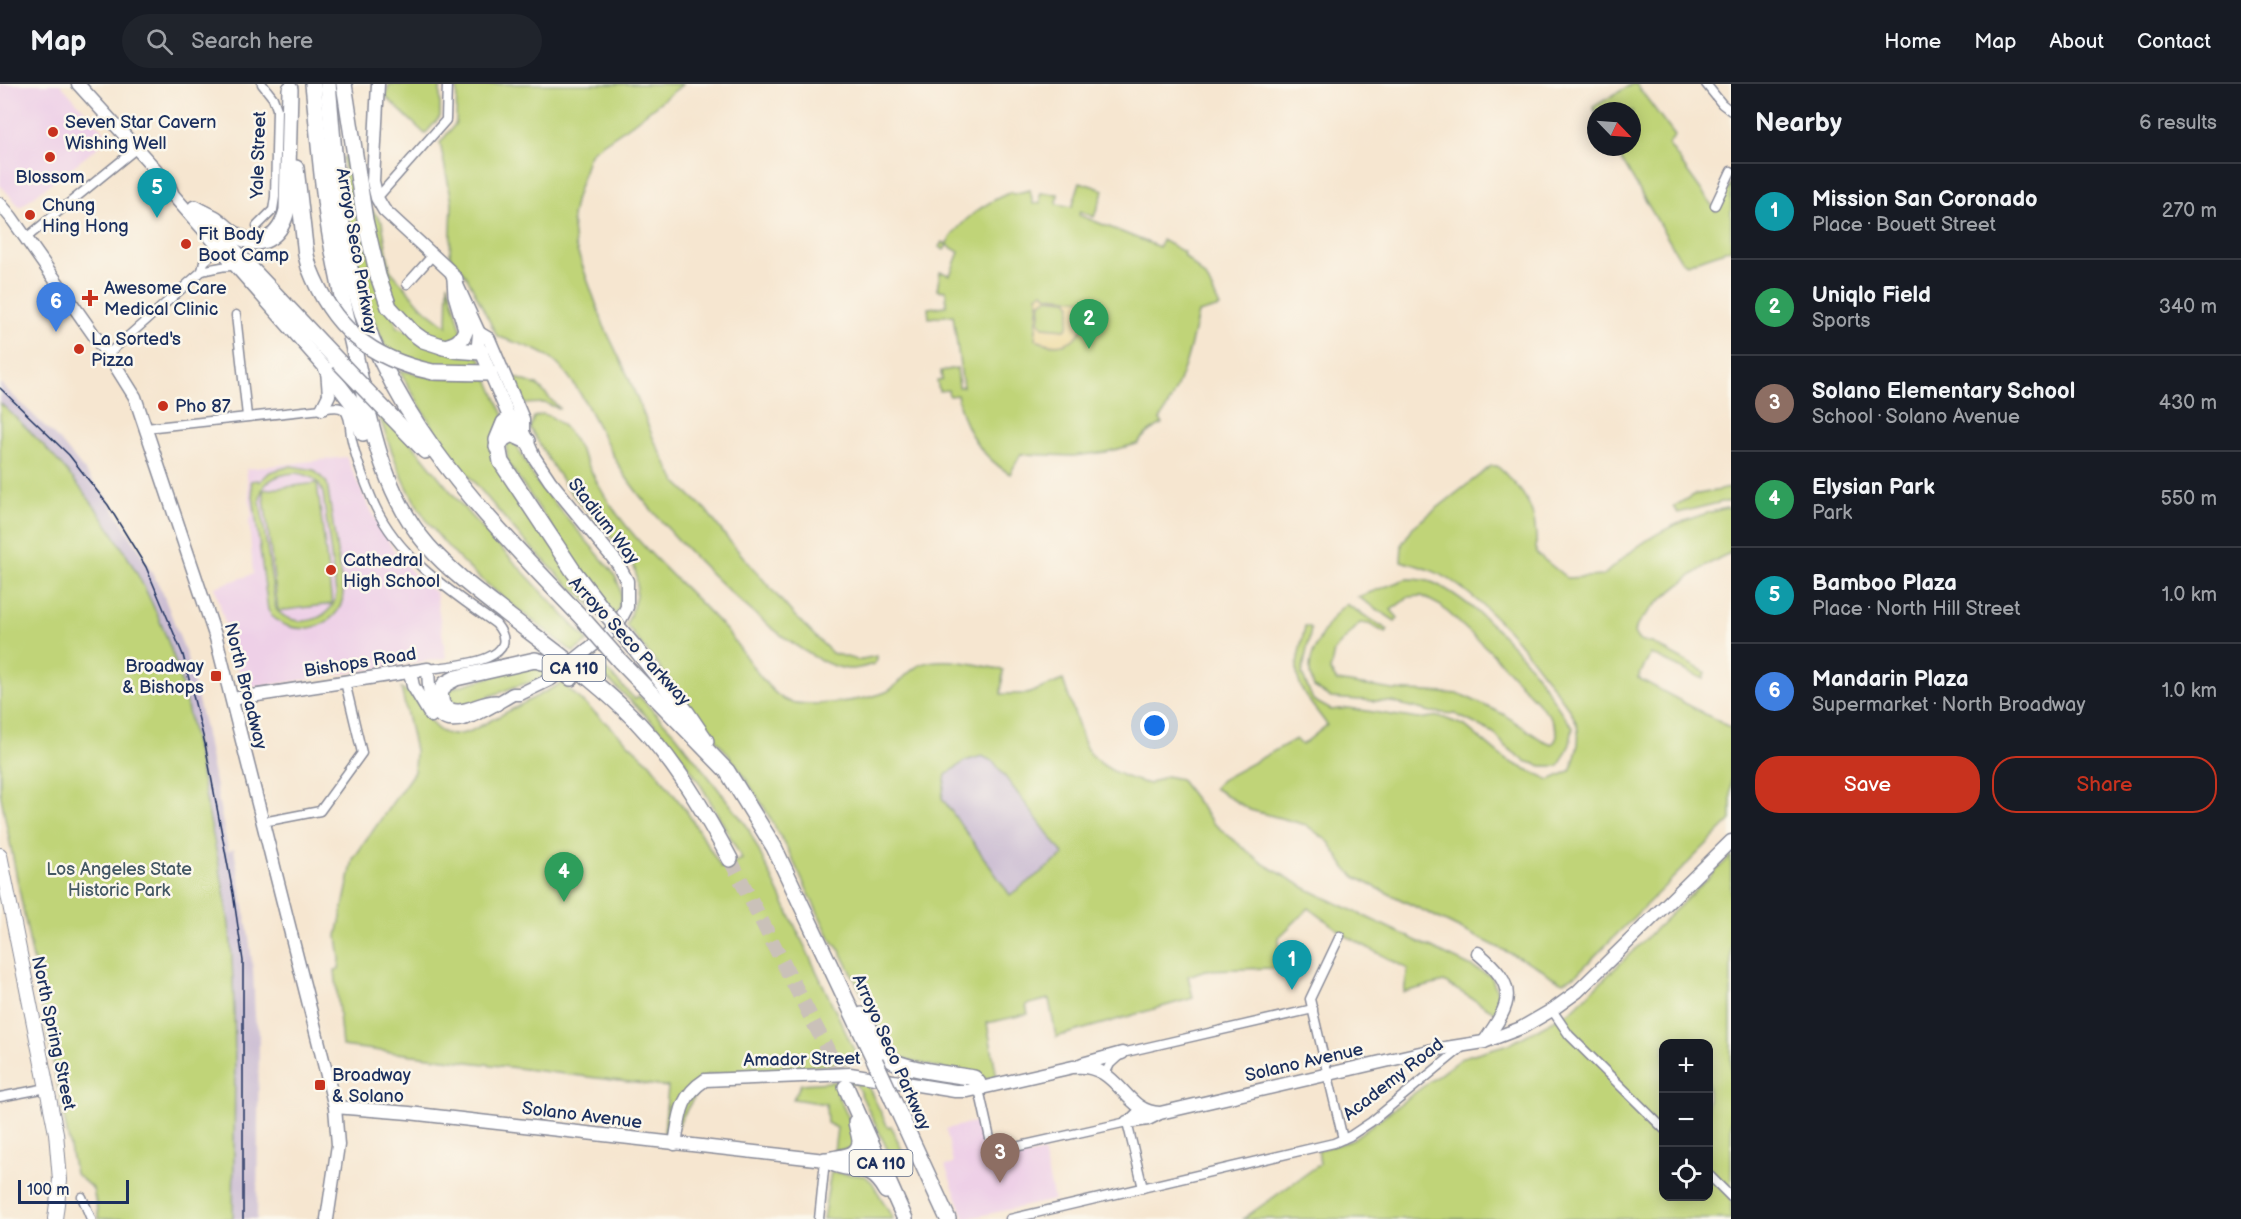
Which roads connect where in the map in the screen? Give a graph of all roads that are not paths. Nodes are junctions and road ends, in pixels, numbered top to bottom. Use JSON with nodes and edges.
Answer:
{"nodes":[{"id":1,"x":78,"y":84,"type":"edge"},
{"id":2,"x":262,"y":84,"type":"edge"},
{"id":3,"x":313,"y":84,"type":"edge"},
{"id":4,"x":328,"y":84,"type":"edge"},
{"id":5,"x":344,"y":84,"type":"edge"},
{"id":6,"x":378,"y":84,"type":"edge"},
{"id":7,"x":447,"y":84,"type":"edge"},
{"id":8,"x":1706,"y":84,"type":"edge"},
{"id":9,"x":289,"y":86,"type":"edge"},
{"id":10,"x":1731,"y":111,"type":"edge"},
{"id":11,"x":137,"y":148,"type":"junction"},
{"id":12,"x":1731,"y":171,"type":"edge"},
{"id":13,"x":168,"y":183,"type":"junction"},
{"id":14,"x":377,"y":198,"type":"junction"},
{"id":15,"x":0,"y":204,"type":"edge"},
{"id":16,"x":1715,"y":205,"type":"dead end"},
{"id":17,"x":195,"y":208,"type":"junction"},
{"id":18,"x":257,"y":226,"type":"dead end"},
{"id":19,"x":26,"y":237,"type":"junction"},
{"id":20,"x":219,"y":248,"type":"junction"},
{"id":21,"x":433,"y":255,"type":"junction"},
{"id":22,"x":235,"y":266,"type":"junction"},
{"id":23,"x":202,"y":271,"type":"junction"},
{"id":24,"x":455,"y":279,"type":"junction"},
{"id":25,"x":406,"y":284,"type":"dead end"},
{"id":26,"x":236,"y":315,"type":"dead end"},
{"id":27,"x":479,"y":333,"type":"junction"},
{"id":28,"x":440,"y":347,"type":"junction"},
{"id":29,"x":481,"y":352,"type":"junction"},
{"id":30,"x":108,"y":354,"type":"junction"},
{"id":31,"x":333,"y":366,"type":"junction"},
{"id":32,"x":490,"y":373,"type":"junction"},
{"id":33,"x":322,"y":409,"type":"junction"},
{"id":34,"x":247,"y":416,"type":"junction"},
{"id":35,"x":510,"y":418,"type":"junction"},
{"id":36,"x":146,"y":429,"type":"junction"},
{"id":37,"x":525,"y":436,"type":"junction"},
{"id":38,"x":497,"y":447,"type":"junction"},
{"id":39,"x":461,"y":487,"type":"junction"},
{"id":40,"x":396,"y":496,"type":"junction"},
{"id":41,"x":428,"y":669,"type":"junction"},
{"id":42,"x":410,"y":672,"type":"junction"},
{"id":43,"x":345,"y":682,"type":"junction"},
{"id":44,"x":520,"y":694,"type":"junction"},
{"id":45,"x":232,"y":699,"type":"junction"},
{"id":46,"x":496,"y":703,"type":"junction"},
{"id":47,"x":675,"y":768,"type":"junction"},
{"id":48,"x":727,"y":771,"type":"junction"},
{"id":49,"x":262,"y":822,"type":"junction"},
{"id":50,"x":1731,"y":841,"type":"edge"},
{"id":51,"x":1,"y":859,"type":"edge"},
{"id":52,"x":730,"y":859,"type":"tunnel mouth"},
{"id":53,"x":1340,"y":936,"type":"dead end"},
{"id":54,"x":1478,"y":953,"type":"dead end"},
{"id":55,"x":839,"y":983,"type":"junction"},
{"id":56,"x":1313,"y":1009,"type":"junction"},
{"id":57,"x":1552,"y":1010,"type":"junction"},
{"id":58,"x":1484,"y":1042,"type":"junction"},
{"id":59,"x":1466,"y":1045,"type":"junction"},
{"id":60,"x":1122,"y":1053,"type":"junction"},
{"id":61,"x":1073,"y":1067,"type":"junction"},
{"id":62,"x":1105,"y":1074,"type":"junction"},
{"id":63,"x":1328,"y":1075,"type":"junction"},
{"id":64,"x":846,"y":1087,"type":"tunnel mouth"},
{"id":65,"x":47,"y":1088,"type":"junction"},
{"id":66,"x":979,"y":1089,"type":"junction"},
{"id":67,"x":0,"y":1097,"type":"edge"},
{"id":68,"x":335,"y":1107,"type":"junction"},
{"id":69,"x":856,"y":1107,"type":"junction"},
{"id":70,"x":1150,"y":1111,"type":"junction"},
{"id":71,"x":1127,"y":1122,"type":"junction"},
{"id":72,"x":1659,"y":1124,"type":"edge"},
{"id":73,"x":1343,"y":1139,"type":"junction"},
{"id":74,"x":675,"y":1144,"type":"junction"},
{"id":75,"x":825,"y":1161,"type":"junction"},
{"id":76,"x":1713,"y":1179,"type":"edge"},
{"id":77,"x":1143,"y":1188,"type":"junction"},
{"id":78,"x":82,"y":1197,"type":"dead end"},
{"id":79,"x":1731,"y":1197,"type":"edge"},
{"id":80,"x":902,"y":1212,"type":"edge"},
{"id":81,"x":55,"y":1219,"type":"edge"},
{"id":82,"x":91,"y":1219,"type":"edge"},
{"id":83,"x":327,"y":1219,"type":"edge"},
{"id":84,"x":819,"y":1219,"type":"edge"},
{"id":85,"x":948,"y":1219,"type":"edge"},
{"id":86,"x":1010,"y":1219,"type":"edge"}],
"edges":[{"from":1,"to":11,"type":"main road"},
{"from":2,"to":18,"type":"street","name":"Yale Street"},
{"from":3,"to":40,"type":"highway","name":"Arroyo Seco Parkway","number":"CA 110"},
{"from":4,"to":39,"type":"highway","name":"Arroyo Seco Parkway","number":"CA 110"},
{"from":5,"to":28,"type":"highway"},
{"from":6,"to":14,"type":"main road"},
{"from":7,"to":14,"type":"street"},
{"from":8,"to":10,"type":"street"},
{"from":9,"to":17,"type":"highway"},
{"from":9,"to":32,"type":"highway","bridge":true},
{"from":11,"to":13,"type":"main road"},
{"from":11,"to":19,"type":"street"},
{"from":12,"to":16,"type":"street"},
{"from":13,"to":17,"type":"main road"},
{"from":13,"to":20,"type":"main road"},
{"from":14,"to":21,"type":"main road","name":"Stadium Way"},
{"from":15,"to":19,"type":"main road","name":"North Broadway"},
{"from":17,"to":31,"type":"highway"},
{"from":19,"to":30,"type":"main road","name":"North Broadway"},
{"from":20,"to":22,"type":"main road"},
{"from":20,"to":23,"type":"street"},
{"from":21,"to":24,"type":"main road","name":"Stadium Way"},
{"from":21,"to":25,"type":"street"},
{"from":22,"to":23,"type":"street"},
{"from":22,"to":31,"type":"main road"},
{"from":23,"to":30,"type":"street"},
{"from":24,"to":27,"type":"main road","name":"Stadium Way"},
{"from":24,"to":28,"type":"highway"},
{"from":26,"to":34,"type":"street"},
{"from":27,"to":29,"type":"main road","name":"Stadium Way"},
{"from":27,"to":37,"type":"main road","name":"Stadium Way"},
{"from":28,"to":29,"type":"highway"},
{"from":29,"to":32,"type":"main road","name":"Stadium Way"},
{"from":30,"to":36,"type":"main road","name":"North Broadway"},
{"from":31,"to":33,"type":"main road"},
{"from":31,"to":39,"type":"highway","bridge":true},
{"from":31,"to":40,"type":"highway"},
{"from":32,"to":35,"type":"main road","name":"Stadium Way"},
{"from":33,"to":34,"type":"street"},
{"from":33,"to":41,"type":"street","name":"Bishops Road"},
{"from":34,"to":36,"type":"street"},
{"from":35,"to":37,"type":"main road","name":"Stadium Way"},
{"from":35,"to":38,"type":"highway"},
{"from":36,"to":45,"type":"main road","name":"North Broadway"},
{"from":37,"to":38,"type":"highway"},
{"from":37,"to":44,"type":"main road","name":"Stadium Way","bridge":true},
{"from":38,"to":48,"type":"highway","bridge":true},
{"from":39,"to":48,"type":"highway","name":"Arroyo Seco Parkway","number":"CA 110","bridge":true},
{"from":40,"to":47,"type":"highway","name":"Arroyo Seco Parkway","number":"CA 110"},
{"from":41,"to":42,"type":"main road","name":"Bishops Road"},
{"from":41,"to":46,"type":"main road","name":"Stadium Way"},
{"from":42,"to":43,"type":"main road","name":"Bishops Road"},
{"from":42,"to":44,"type":"main road","name":"Stadium Way"},
{"from":43,"to":45,"type":"main road","name":"Bishops Road"},
{"from":43,"to":49,"type":"street"},
{"from":44,"to":46,"type":"main road","name":"Stadium Way"},
{"from":45,"to":49,"type":"main road","name":"North Broadway"},
{"from":46,"to":47,"type":"highway"},
{"from":47,"to":52,"type":"highway","name":"Arroyo Seco Parkway","number":"CA 110"},
{"from":48,"to":55,"type":"highway","name":"Arroyo Seco Parkway","number":"CA 110"},
{"from":49,"to":68,"type":"main road","name":"North Broadway"},
{"from":50,"to":57,"type":"main road","name":"Academy Road"},
{"from":51,"to":65,"type":"main road","name":"North Spring Street"},
{"from":53,"to":56,"type":"street"},
{"from":54,"to":58,"type":"main road"},
{"from":55,"to":66,"type":"highway"},
{"from":55,"to":85,"type":"highway","name":"Arroyo Seco Parkway","number":"CA 110","bridge":true},
{"from":56,"to":60,"type":"street"},
{"from":56,"to":63,"type":"street"},
{"from":57,"to":58,"type":"main road","name":"Academy Road"},
{"from":57,"to":72,"type":"street"},
{"from":58,"to":59,"type":"main road","name":"Academy Road"},
{"from":59,"to":63,"type":"main road","name":"Solano Avenue"},
{"from":59,"to":73,"type":"street","name":"Academy Road"},
{"from":60,"to":61,"type":"main road"},
{"from":60,"to":62,"type":"street"},
{"from":61,"to":62,"type":"main road","name":"Amador Street"},
{"from":61,"to":66,"type":"main road","name":"Amador Street"},
{"from":62,"to":70,"type":"main road"},
{"from":63,"to":70,"type":"main road","name":"Solano Avenue"},
{"from":63,"to":73,"type":"street"},
{"from":64,"to":69,"type":"highway","number":"CA 110"},
{"from":65,"to":67,"type":"street"},
{"from":65,"to":81,"type":"main road","name":"North Spring Street"},
{"from":66,"to":71,"type":"street"},
{"from":66,"to":74,"type":"main road","name":"Amador Street"},
{"from":68,"to":74,"type":"main road","name":"Solano Avenue"},
{"from":68,"to":83,"type":"main road","name":"North Broadway"},
{"from":69,"to":75,"type":"highway"},
{"from":69,"to":80,"type":"highway","number":"CA 110"},
{"from":70,"to":71,"type":"street"},
{"from":70,"to":71,"type":"main road","name":"Solano Avenue"},
{"from":71,"to":77,"type":"street"},
{"from":73,"to":77,"type":"street","name":"Academy Road"},
{"from":74,"to":75,"type":"main road","name":"Solano Avenue"},
{"from":75,"to":80,"type":"highway"},
{"from":75,"to":84,"type":"street"},
{"from":76,"to":79,"type":"street"},
{"from":77,"to":86,"type":"street","name":"Academy Road"},
{"from":78,"to":82,"type":"street"}]}
